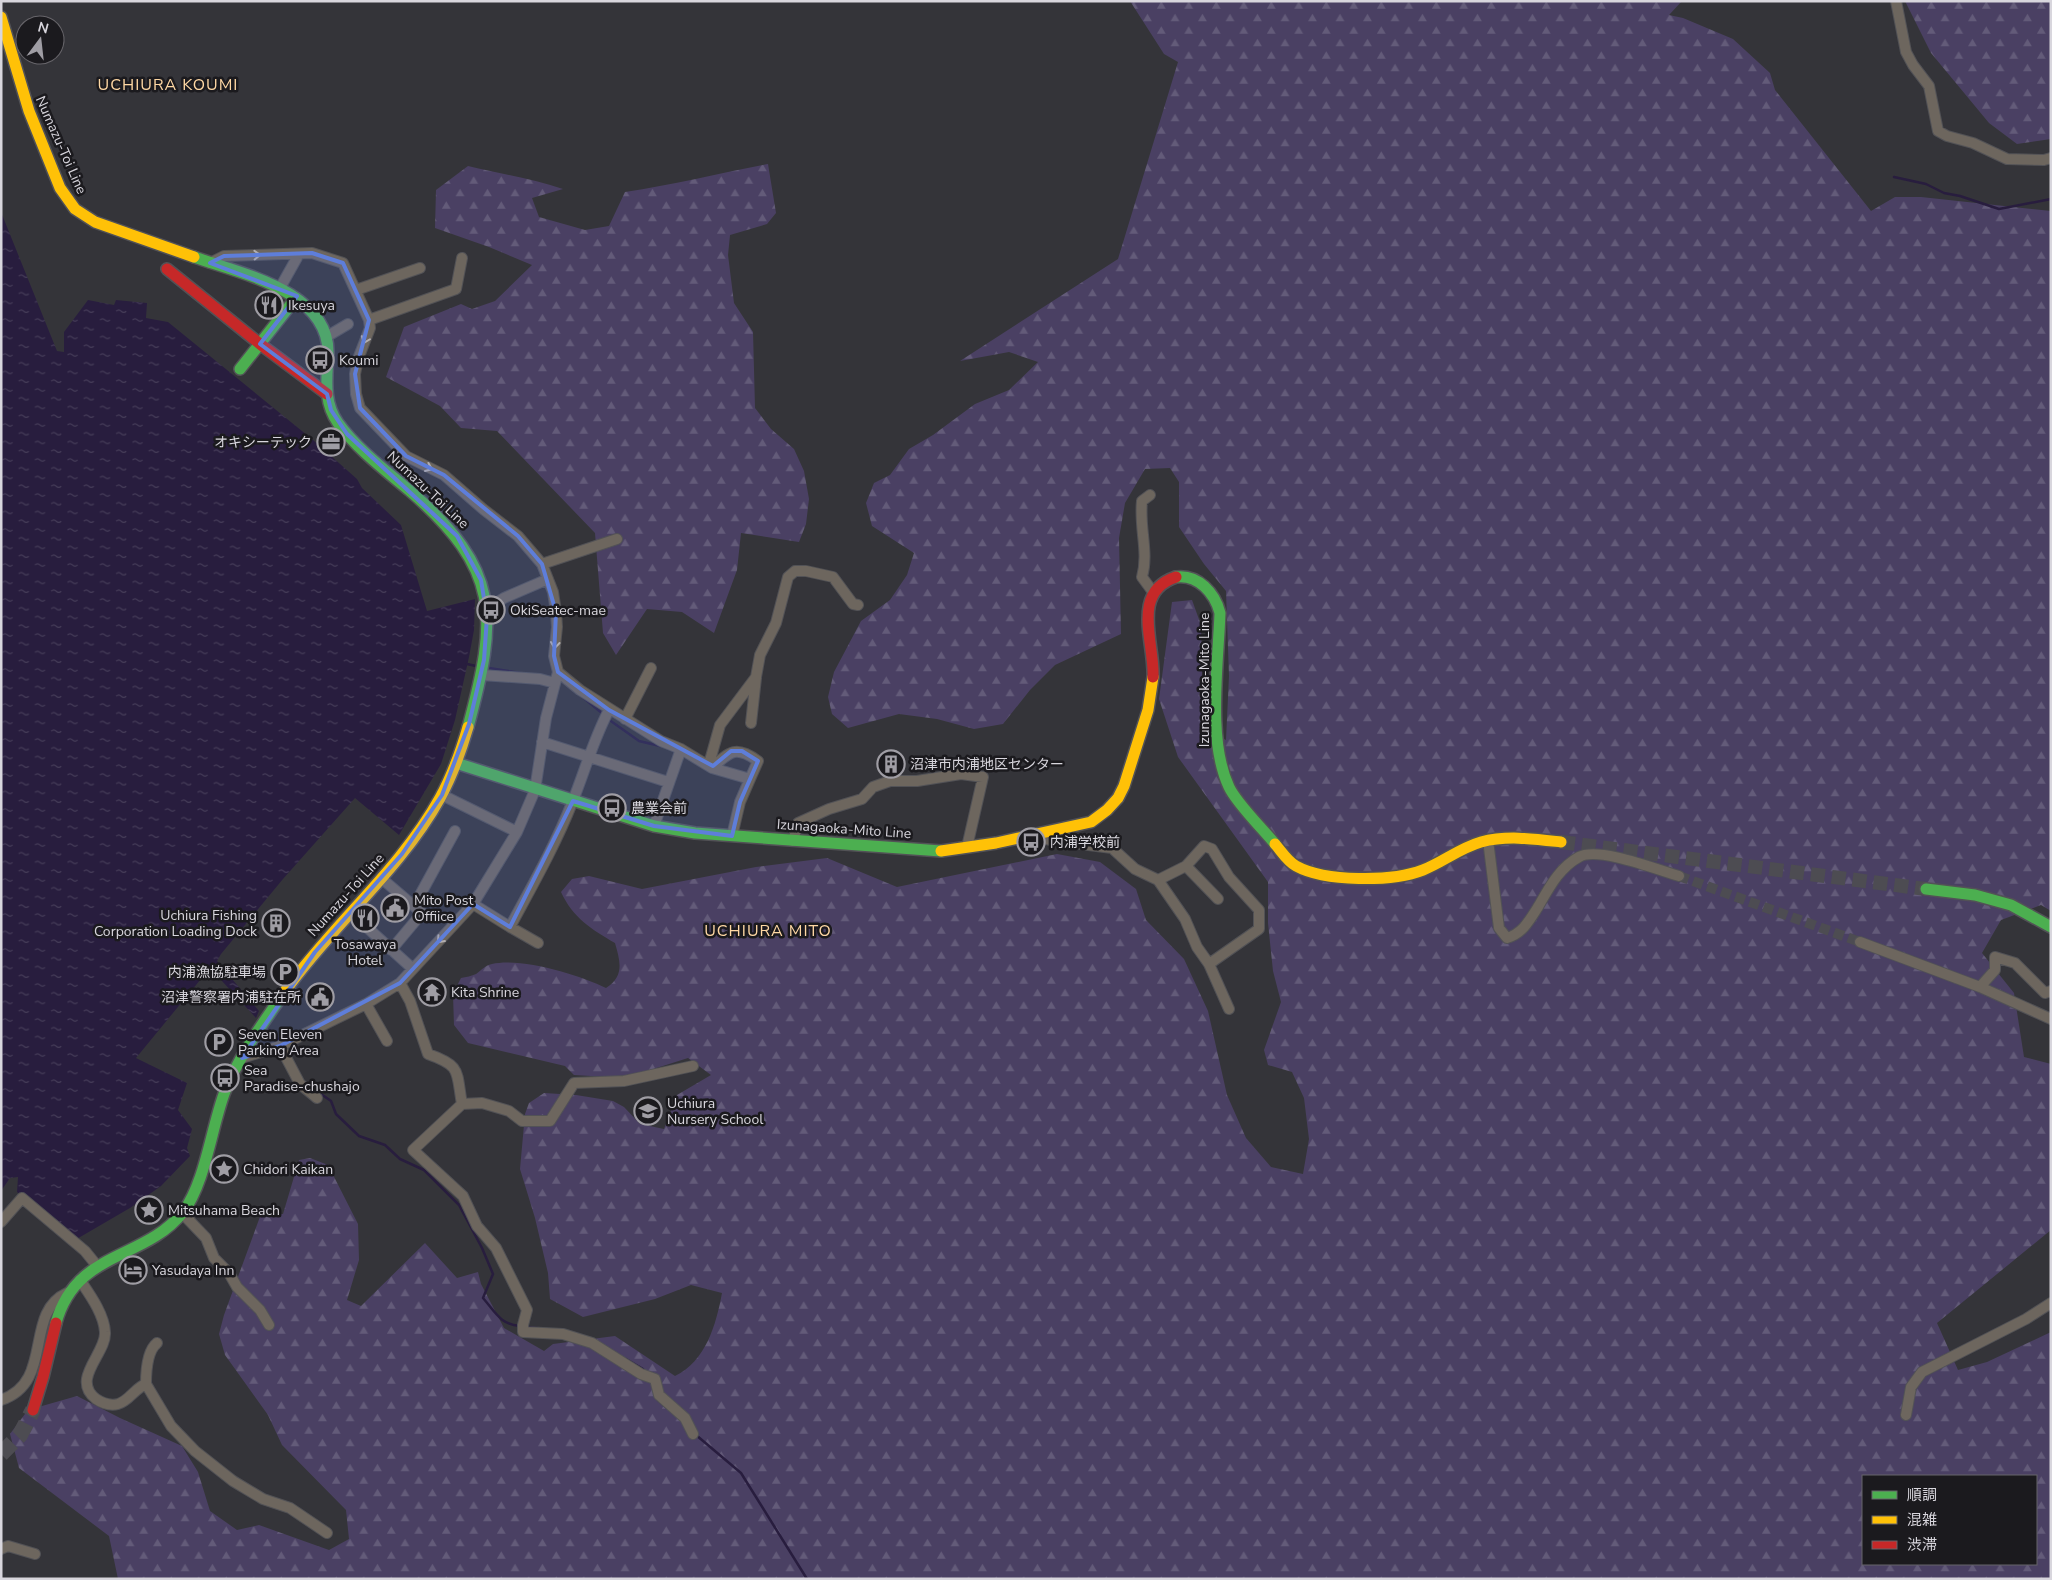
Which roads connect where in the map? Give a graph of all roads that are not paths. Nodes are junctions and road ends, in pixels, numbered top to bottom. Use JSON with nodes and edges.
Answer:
{"nodes":[{"id":1,"x":1896,"y":1,"type":"edge"},
{"id":2,"x":1,"y":17,"type":"edge"},
{"id":3,"x":2051,"y":158,"type":"edge"},
{"id":4,"x":299,"y":254,"type":"junction"},
{"id":5,"x":462,"y":258,"type":"dead end"},
{"id":6,"x":210,"y":263,"type":"junction"},
{"id":7,"x":420,"y":268,"type":"dead end"},
{"id":8,"x":167,"y":269,"type":"dead end"},
{"id":9,"x":280,"y":288,"type":"junction"},
{"id":10,"x":356,"y":290,"type":"junction"},
{"id":11,"x":296,"y":298,"type":"junction"},
{"id":12,"x":369,"y":320,"type":"junction"},
{"id":13,"x":348,"y":324,"type":"dead end"},
{"id":14,"x":326,"y":337,"type":"junction"},
{"id":15,"x":260,"y":344,"type":"junction"},
{"id":16,"x":240,"y":369,"type":"dead end"},
{"id":17,"x":327,"y":394,"type":"junction"},
{"id":18,"x":1150,"y":495,"type":"dead end"},
{"id":19,"x":617,"y":539,"type":"dead end"},
{"id":20,"x":542,"y":564,"type":"junction"},
{"id":21,"x":548,"y":579,"type":"junction"},
{"id":22,"x":1153,"y":592,"type":"junction"},
{"id":23,"x":858,"y":605,"type":"dead end"},
{"id":24,"x":487,"y":609,"type":"junction"},
{"id":25,"x":651,"y":668,"type":"dead end"},
{"id":26,"x":558,"y":672,"type":"junction"},
{"id":27,"x":481,"y":675,"type":"junction"},
{"id":28,"x":756,"y":677,"type":"junction"},
{"id":29,"x":555,"y":683,"type":"junction"},
{"id":30,"x":609,"y":710,"type":"junction"},
{"id":31,"x":625,"y":719,"type":"junction"},
{"id":32,"x":751,"y":723,"type":"dead end"},
{"id":33,"x":542,"y":742,"type":"junction"},
{"id":34,"x":681,"y":749,"type":"junction"},
{"id":35,"x":588,"y":755,"type":"junction"},
{"id":36,"x":456,"y":763,"type":"junction"},
{"id":37,"x":710,"y":766,"type":"junction"},
{"id":38,"x":750,"y":779,"type":"junction"},
{"id":39,"x":668,"y":782,"type":"junction"},
{"id":40,"x":535,"y":790,"type":"junction"},
{"id":41,"x":442,"y":795,"type":"junction"},
{"id":42,"x":573,"y":801,"type":"junction"},
{"id":43,"x":654,"y":826,"type":"junction"},
{"id":44,"x":454,"y":831,"type":"dead end"},
{"id":45,"x":517,"y":832,"type":"junction"},
{"id":46,"x":1034,"y":835,"type":"junction"},
{"id":47,"x":732,"y":836,"type":"junction"},
{"id":48,"x":792,"y":840,"type":"junction"},
{"id":49,"x":1488,"y":840,"type":"junction"},
{"id":50,"x":1562,"y":842,"type":"tunnel mouth"},
{"id":51,"x":967,"y":847,"type":"junction"},
{"id":52,"x":1186,"y":866,"type":"junction"},
{"id":53,"x":1679,"y":876,"type":"tunnel mouth"},
{"id":54,"x":381,"y":878,"type":"junction"},
{"id":55,"x":1158,"y":880,"type":"junction"},
{"id":56,"x":1926,"y":889,"type":"tunnel mouth"},
{"id":57,"x":1218,"y":899,"type":"dead end"},
{"id":58,"x":473,"y":904,"type":"junction"},
{"id":59,"x":414,"y":906,"type":"junction"},
{"id":60,"x":351,"y":913,"type":"junction"},
{"id":61,"x":510,"y":926,"type":"junction"},
{"id":62,"x":2051,"y":927,"type":"edge"},
{"id":63,"x":1860,"y":942,"type":"tunnel mouth"},
{"id":64,"x":538,"y":943,"type":"dead end"},
{"id":65,"x":391,"y":950,"type":"junction"},
{"id":66,"x":1209,"y":964,"type":"junction"},
{"id":67,"x":413,"y":969,"type":"junction"},
{"id":68,"x":400,"y":983,"type":"junction"},
{"id":69,"x":1980,"y":987,"type":"junction"},
{"id":70,"x":2051,"y":991,"type":"edge"},
{"id":71,"x":366,"y":1004,"type":"junction"},
{"id":72,"x":1228,"y":1009,"type":"dead end"},
{"id":73,"x":2051,"y":1019,"type":"edge"},
{"id":74,"x":387,"y":1041,"type":"dead end"},
{"id":75,"x":280,"y":1046,"type":"junction"},
{"id":76,"x":242,"y":1058,"type":"junction"},
{"id":77,"x":693,"y":1066,"type":"dead end"},
{"id":78,"x":317,"y":1098,"type":"dead end"},
{"id":79,"x":462,"y":1104,"type":"junction"},
{"id":80,"x":183,"y":1214,"type":"junction"},
{"id":81,"x":1,"y":1222,"type":"edge"},
{"id":82,"x":98,"y":1267,"type":"junction"},
{"id":83,"x":80,"y":1280,"type":"junction"},
{"id":84,"x":68,"y":1293,"type":"junction"},
{"id":85,"x":2051,"y":1303,"type":"edge"},
{"id":86,"x":269,"y":1325,"type":"dead end"},
{"id":87,"x":158,"y":1343,"type":"dead end"},
{"id":88,"x":146,"y":1384,"type":"junction"},
{"id":89,"x":1,"y":1400,"type":"edge"},
{"id":90,"x":33,"y":1410,"type":"tunnel mouth"},
{"id":91,"x":1906,"y":1415,"type":"dead end"},
{"id":92,"x":693,"y":1434,"type":"dead end"},
{"id":93,"x":327,"y":1533,"type":"dead end"},
{"id":94,"x":1,"y":1549,"type":"edge"},
{"id":95,"x":35,"y":1554,"type":"dead end"}],
"edges":[{"from":1,"to":3,"type":"street"},
{"from":2,"to":6,"type":"main road","name":"Numazu-Toi Line"},
{"from":6,"to":4,"type":"street","one_way":true},
{"from":4,"to":9,"type":"street"},
{"from":4,"to":10,"type":"street"},
{"from":5,"to":12,"type":"street"},
{"from":6,"to":9,"type":"main road","name":"Numazu-Toi Line"},
{"from":7,"to":10,"type":"street"},
{"from":8,"to":15,"type":"main road"},
{"from":9,"to":11,"type":"main road","name":"Numazu-Toi Line"},
{"from":10,"to":12,"type":"street"},
{"from":11,"to":14,"type":"main road","name":"Numazu-Toi Line"},
{"from":11,"to":15,"type":"main road"},
{"from":12,"to":20,"type":"street","one_way":true},
{"from":13,"to":14,"type":"street"},
{"from":14,"to":17,"type":"main road","name":"Numazu-Toi Line"},
{"from":15,"to":16,"type":"main road"},
{"from":15,"to":17,"type":"main road"},
{"from":17,"to":24,"type":"main road","name":"Numazu-Toi Line"},
{"from":18,"to":22,"type":"street"},
{"from":19,"to":20,"type":"street"},
{"from":20,"to":21,"type":"street"},
{"from":21,"to":24,"type":"street"},
{"from":21,"to":26,"type":"street","one_way":true},
{"from":22,"to":46,"type":"main road","name":"Izunagaoka-Mito Line"},
{"from":22,"to":49,"type":"main road","name":"Izunagaoka-Mito Line"},
{"from":23,"to":28,"type":"street"},
{"from":24,"to":27,"type":"main road","name":"Numazu-Toi Line"},
{"from":25,"to":31,"type":"street"},
{"from":26,"to":29,"type":"street"},
{"from":26,"to":30,"type":"street"},
{"from":27,"to":29,"type":"street"},
{"from":27,"to":36,"type":"main road","name":"Numazu-Toi Line"},
{"from":28,"to":32,"type":"street"},
{"from":28,"to":37,"type":"street"},
{"from":29,"to":33,"type":"street"},
{"from":30,"to":31,"type":"street"},
{"from":30,"to":35,"type":"street"},
{"from":31,"to":34,"type":"street"},
{"from":33,"to":35,"type":"street"},
{"from":33,"to":40,"type":"street"},
{"from":34,"to":37,"type":"street"},
{"from":34,"to":39,"type":"street"},
{"from":35,"to":39,"type":"street"},
{"from":35,"to":42,"type":"street"},
{"from":36,"to":40,"type":"main road","name":"Izunagaoka-Mito Line"},
{"from":36,"to":41,"type":"main road","name":"Numazu-Toi Line"},
{"from":37,"to":38,"type":"street"},
{"from":37,"to":38,"type":"street"},
{"from":38,"to":47,"type":"street"},
{"from":39,"to":43,"type":"street"},
{"from":40,"to":42,"type":"main road","name":"Izunagaoka-Mito Line"},
{"from":40,"to":45,"type":"street"},
{"from":41,"to":45,"type":"street"},
{"from":41,"to":54,"type":"main road","name":"Numazu-Toi Line"},
{"from":42,"to":43,"type":"main road","name":"Izunagaoka-Mito Line"},
{"from":42,"to":61,"type":"street"},
{"from":43,"to":47,"type":"main road","name":"Izunagaoka-Mito Line"},
{"from":44,"to":59,"type":"street"},
{"from":45,"to":58,"type":"street"},
{"from":46,"to":51,"type":"main road","name":"Izunagaoka-Mito Line"},
{"from":46,"to":55,"type":"street"},
{"from":47,"to":48,"type":"main road","name":"Izunagaoka-Mito Line"},
{"from":48,"to":51,"type":"main road","name":"Izunagaoka-Mito Line"},
{"from":48,"to":51,"type":"street"},
{"from":49,"to":50,"type":"main road","name":"Izunagaoka-Mito Line"},
{"from":49,"to":53,"type":"street"},
{"from":52,"to":55,"type":"street"},
{"from":52,"to":57,"type":"street"},
{"from":52,"to":66,"type":"street"},
{"from":54,"to":59,"type":"street"},
{"from":54,"to":60,"type":"main road","name":"Numazu-Toi Line"},
{"from":55,"to":66,"type":"street"},
{"from":56,"to":62,"type":"main road"},
{"from":58,"to":61,"type":"street"},
{"from":58,"to":67,"type":"street","one_way":true},
{"from":59,"to":65,"type":"street"},
{"from":60,"to":65,"type":"street"},
{"from":60,"to":76,"type":"main road","name":"Numazu-Toi Line"},
{"from":61,"to":64,"type":"street"},
{"from":63,"to":69,"type":"street"},
{"from":65,"to":67,"type":"street"},
{"from":66,"to":72,"type":"street"},
{"from":67,"to":68,"type":"street"},
{"from":68,"to":71,"type":"street"},
{"from":68,"to":79,"type":"street"},
{"from":69,"to":70,"type":"street"},
{"from":69,"to":73,"type":"street"},
{"from":71,"to":74,"type":"street"},
{"from":71,"to":75,"type":"street"},
{"from":75,"to":76,"type":"street"},
{"from":75,"to":78,"type":"street"},
{"from":76,"to":80,"type":"main road","name":"Numazu-Toi Line"},
{"from":77,"to":79,"type":"street"},
{"from":79,"to":92,"type":"street"},
{"from":80,"to":82,"type":"main road","name":"Numazu-Toi Line"},
{"from":80,"to":86,"type":"street"},
{"from":81,"to":82,"type":"street"},
{"from":82,"to":83,"type":"main road","name":"Numazu-Toi Line"},
{"from":83,"to":84,"type":"main road","name":"Numazu-Toi Line"},
{"from":83,"to":88,"type":"street"},
{"from":84,"to":89,"type":"street"},
{"from":84,"to":90,"type":"main road","name":"Numazu-Toi Line"},
{"from":85,"to":91,"type":"street"},
{"from":87,"to":88,"type":"street"},
{"from":88,"to":93,"type":"street"},
{"from":94,"to":95,"type":"street"}]}
